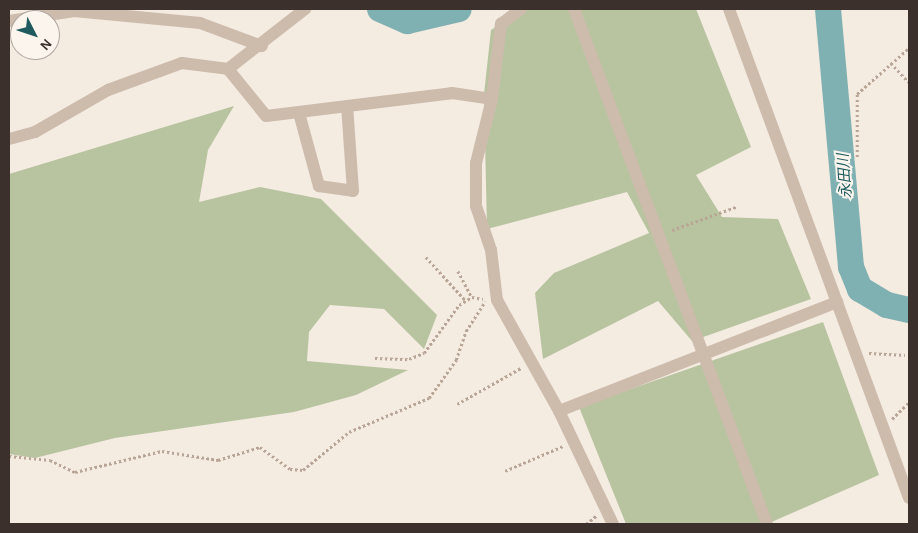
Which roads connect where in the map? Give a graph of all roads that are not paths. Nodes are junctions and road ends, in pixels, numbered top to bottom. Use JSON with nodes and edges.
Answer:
{"nodes":[{"id":1,"x":305,"y":9,"type":"edge"},
{"id":2,"x":520,"y":9,"type":"edge"},
{"id":3,"x":574,"y":9,"type":"edge"},
{"id":4,"x":729,"y":9,"type":"edge"},
{"id":5,"x":9,"y":22,"type":"edge"},
{"id":6,"x":262,"y":46,"type":"junction"},
{"id":7,"x":228,"y":69,"type":"junction"},
{"id":8,"x":492,"y":99,"type":"junction"},
{"id":9,"x":347,"y":106,"type":"junction"},
{"id":10,"x":299,"y":113,"type":"junction"},
{"id":11,"x":9,"y":139,"type":"edge"},
{"id":12,"x":837,"y":302,"type":"junction"},
{"id":13,"x":703,"y":358,"type":"junction"},
{"id":14,"x":560,"y":411,"type":"junction"},
{"id":15,"x":909,"y":498,"type":"edge"},
{"id":16,"x":613,"y":524,"type":"edge"},
{"id":17,"x":767,"y":524,"type":"edge"}],
"edges":[{"from":1,"to":6,"type":"street"},
{"from":2,"to":8,"type":"street"},
{"from":3,"to":13,"type":"street"},
{"from":4,"to":12,"type":"street"},
{"from":5,"to":6,"type":"street"},
{"from":6,"to":7,"type":"street"},
{"from":7,"to":10,"type":"street"},
{"from":7,"to":11,"type":"street"},
{"from":8,"to":9,"type":"street"},
{"from":8,"to":14,"type":"street"},
{"from":9,"to":10,"type":"street"},
{"from":9,"to":10,"type":"street"},
{"from":12,"to":13,"type":"street"},
{"from":12,"to":15,"type":"street"},
{"from":13,"to":14,"type":"street"},
{"from":13,"to":17,"type":"street"},
{"from":14,"to":16,"type":"street"}]}
